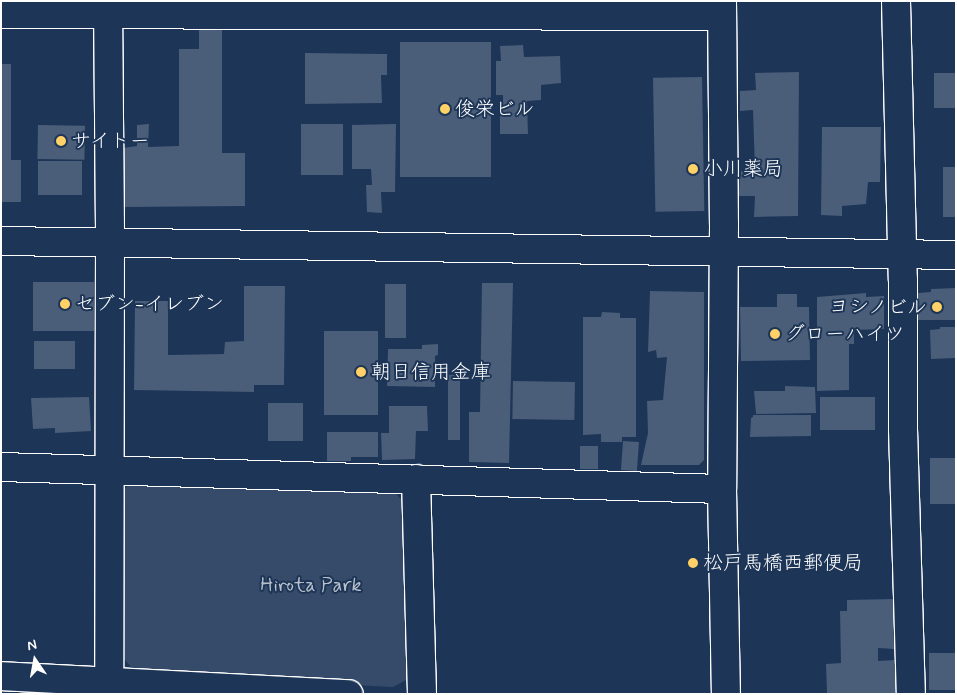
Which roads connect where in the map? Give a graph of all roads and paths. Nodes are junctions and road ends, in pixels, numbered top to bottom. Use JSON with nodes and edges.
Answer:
{"nodes":[{"id":1,"x":896,"y":1,"type":"edge"},
{"id":2,"x":108,"y":8,"type":"edge"},
{"id":3,"x":450,"y":8,"type":"edge"},
{"id":4,"x":722,"y":8,"type":"edge"},
{"id":5,"x":1,"y":14,"type":"edge"},
{"id":6,"x":1,"y":241,"type":"edge"},
{"id":7,"x":110,"y":242,"type":"junction"},
{"id":8,"x":724,"y":251,"type":"junction"},
{"id":9,"x":903,"y":254,"type":"junction"},
{"id":10,"x":956,"y":255,"type":"edge"},
{"id":11,"x":1,"y":467,"type":"edge"},
{"id":12,"x":108,"y":470,"type":"junction"},
{"id":13,"x":416,"y":480,"type":"junction"},
{"id":14,"x":722,"y":489,"type":"junction"},
{"id":15,"x":1,"y":676,"type":"edge"},
{"id":16,"x":109,"y":687,"type":"edge"},
{"id":17,"x":349,"y":694,"type":"edge"},
{"id":18,"x":422,"y":694,"type":"edge"},
{"id":19,"x":726,"y":694,"type":"edge"},
{"id":20,"x":911,"y":694,"type":"edge"}],
"edges":[{"from":1,"to":9,"type":"street"},
{"from":2,"to":3,"type":"street"},
{"from":2,"to":5,"type":"street"},
{"from":2,"to":7,"type":"street"},
{"from":3,"to":4,"type":"street"},
{"from":4,"to":8,"type":"street"},
{"from":6,"to":7,"type":"street"},
{"from":7,"to":8,"type":"street"},
{"from":7,"to":12,"type":"street"},
{"from":8,"to":9,"type":"street"},
{"from":8,"to":14,"type":"street"},
{"from":9,"to":10,"type":"street"},
{"from":9,"to":20,"type":"street"},
{"from":11,"to":12,"type":"street"},
{"from":12,"to":13,"type":"street"},
{"from":12,"to":16,"type":"street"},
{"from":13,"to":14,"type":"street"},
{"from":13,"to":18,"type":"street"},
{"from":14,"to":19,"type":"street"},
{"from":15,"to":16,"type":"street"},
{"from":16,"to":17,"type":"street"}]}
